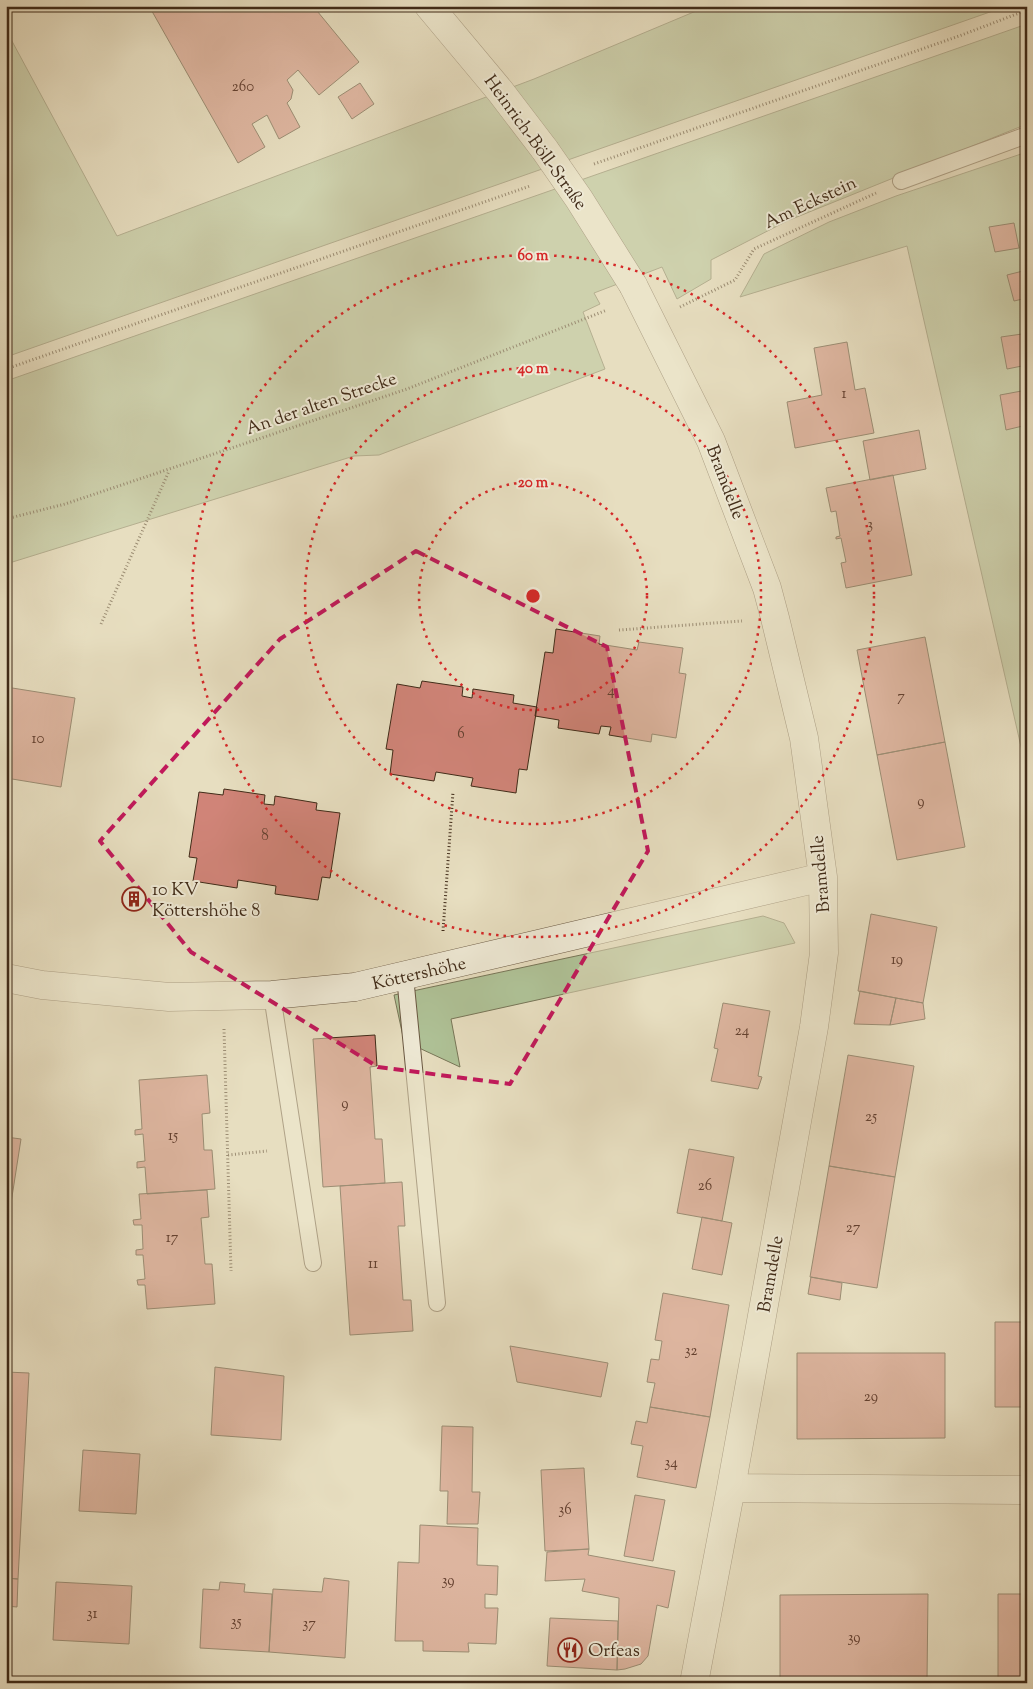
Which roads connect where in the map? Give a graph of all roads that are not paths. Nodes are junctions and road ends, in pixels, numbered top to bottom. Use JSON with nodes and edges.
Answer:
{"nodes":[{"id":1,"x":429,"y":6,"type":"edge"},
{"id":2,"x":1027,"y":135,"type":"edge"},
{"id":3,"x":901,"y":182,"type":"road end"},
{"id":4,"x":636,"y":291,"type":"joint"},
{"id":5,"x":823,"y":877,"type":"junction"},
{"id":6,"x":405,"y":976,"type":"junction"},
{"id":7,"x":6,"y":978,"type":"edge"},
{"id":8,"x":272,"y":995,"type":"junction"},
{"id":9,"x":314,"y":1263,"type":"dead end"},
{"id":10,"x":437,"y":1303,"type":"dead end"},
{"id":11,"x":731,"y":1488,"type":"junction"},
{"id":12,"x":1027,"y":1490,"type":"edge"},
{"id":13,"x":694,"y":1683,"type":"edge"}],
"edges":[{"from":1,"to":4,"type":"street","name":"Heinrich-Böll-Straße","bridge":true},
{"from":2,"to":3,"type":"lane"},
{"from":4,"to":5,"type":"street","name":"Bramdelle"},
{"from":5,"to":6,"type":"street","name":"Köttershöhe"},
{"from":5,"to":11,"type":"street","name":"Bramdelle"},
{"from":6,"to":8,"type":"street","name":"Köttershöhe"},
{"from":6,"to":10,"type":"lane"},
{"from":7,"to":8,"type":"street","name":"Köttershöhe"},
{"from":8,"to":9,"type":"lane"},
{"from":11,"to":12,"type":"street"},
{"from":11,"to":13,"type":"street","name":"Bramdelle"}]}
